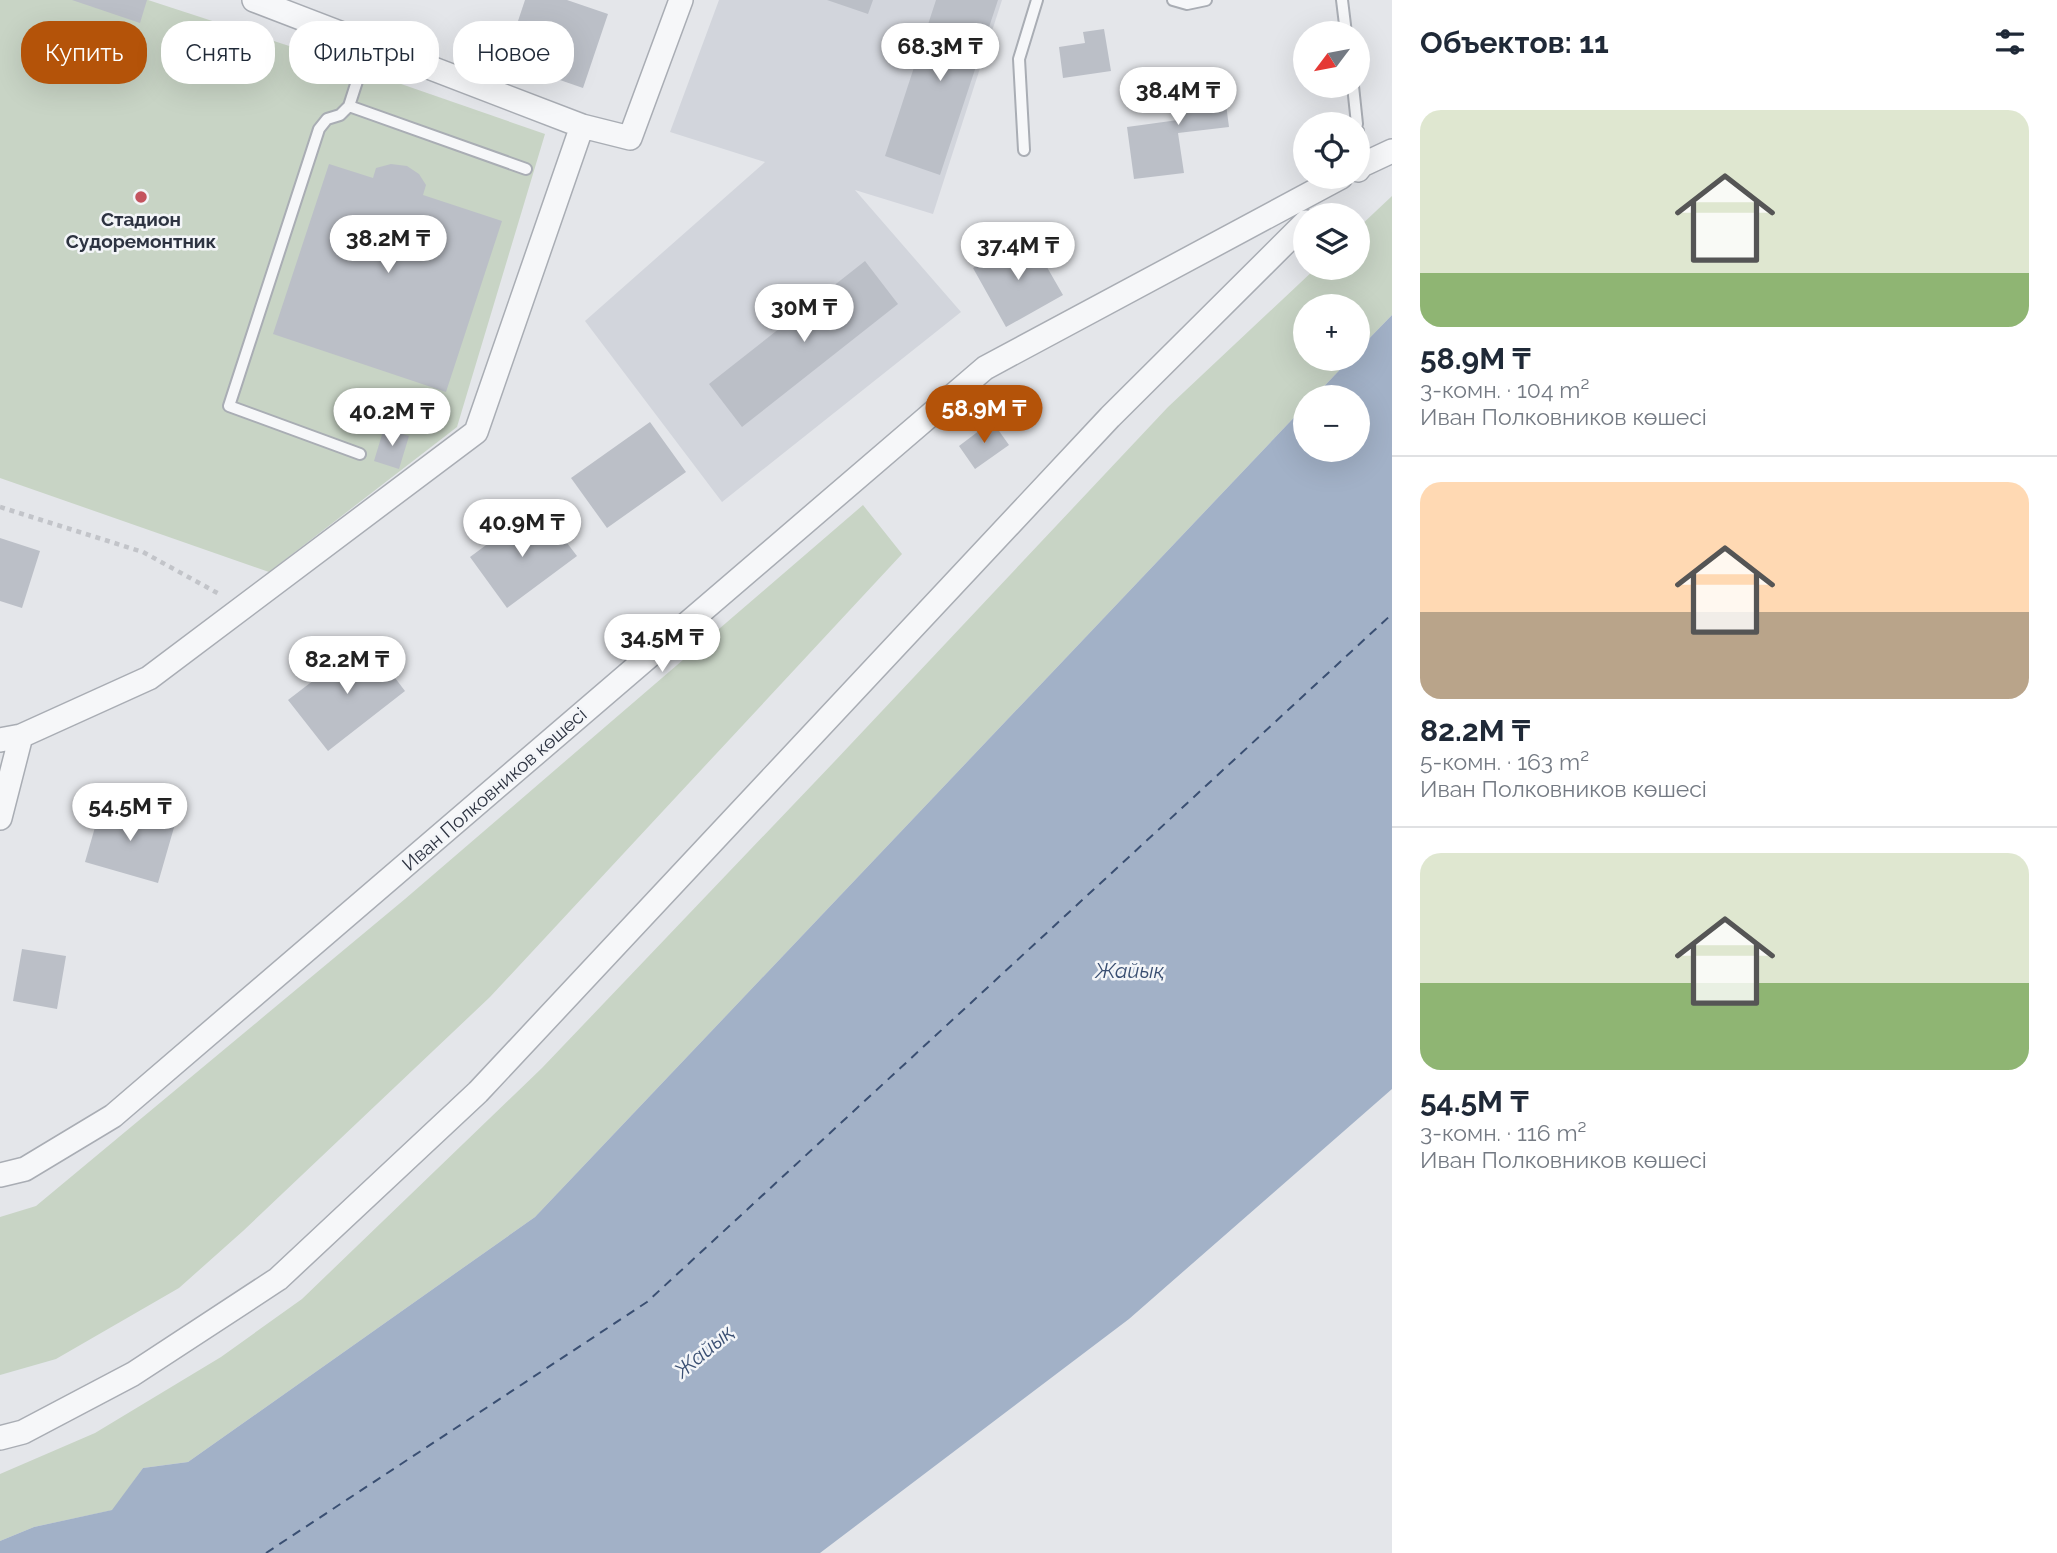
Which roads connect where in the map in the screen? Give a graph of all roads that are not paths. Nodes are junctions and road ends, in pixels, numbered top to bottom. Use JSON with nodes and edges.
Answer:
{"nodes":[{"id":1,"x":254,"y":0,"type":"edge"},
{"id":2,"x":681,"y":0,"type":"edge"},
{"id":3,"x":1037,"y":0,"type":"edge"},
{"id":4,"x":1173,"y":0,"type":"edge"},
{"id":5,"x":1206,"y":0,"type":"edge"},
{"id":6,"x":1342,"y":0,"type":"edge"},
{"id":7,"x":309,"y":21,"type":"edge"},
{"id":8,"x":1345,"y":21,"type":"edge"},
{"id":9,"x":439,"y":71,"type":"edge"},
{"id":10,"x":356,"y":84,"type":"edge"},
{"id":11,"x":349,"y":106,"type":"junction"},
{"id":12,"x":582,"y":126,"type":"junction"},
{"id":13,"x":1024,"y":150,"type":"dead end"},
{"id":14,"x":1392,"y":151,"type":"edge"},
{"id":15,"x":1370,"y":163,"type":"edge"},
{"id":16,"x":526,"y":169,"type":"dead end"},
{"id":17,"x":1319,"y":189,"type":"edge"},
{"id":18,"x":1338,"y":189,"type":"edge"},
{"id":19,"x":1324,"y":203,"type":"edge"},
{"id":20,"x":1293,"y":235,"type":"edge"},
{"id":21,"x":360,"y":454,"type":"dead end"},
{"id":22,"x":10,"y":738,"type":"edge"},
{"id":23,"x":0,"y":818,"type":"edge"},
{"id":24,"x":0,"y":1175,"type":"edge"},
{"id":25,"x":0,"y":1438,"type":"edge"}],
"edges":[{"from":1,"to":7,"type":"street"},
{"from":2,"to":12,"type":"street"},
{"from":3,"to":13,"type":"lane"},
{"from":4,"to":5,"type":"lane"},
{"from":6,"to":8,"type":"lane"},
{"from":9,"to":12,"type":"street"},
{"from":10,"to":11,"type":"lane"},
{"from":11,"to":16,"type":"lane"},
{"from":11,"to":21,"type":"lane"},
{"from":12,"to":22,"type":"street"},
{"from":14,"to":15,"type":"street"},
{"from":17,"to":24,"type":"street","name":"Иван Полковников көшесі"},
{"from":18,"to":19,"type":"street"},
{"from":20,"to":25,"type":"street"},
{"from":22,"to":23,"type":"street"}]}
